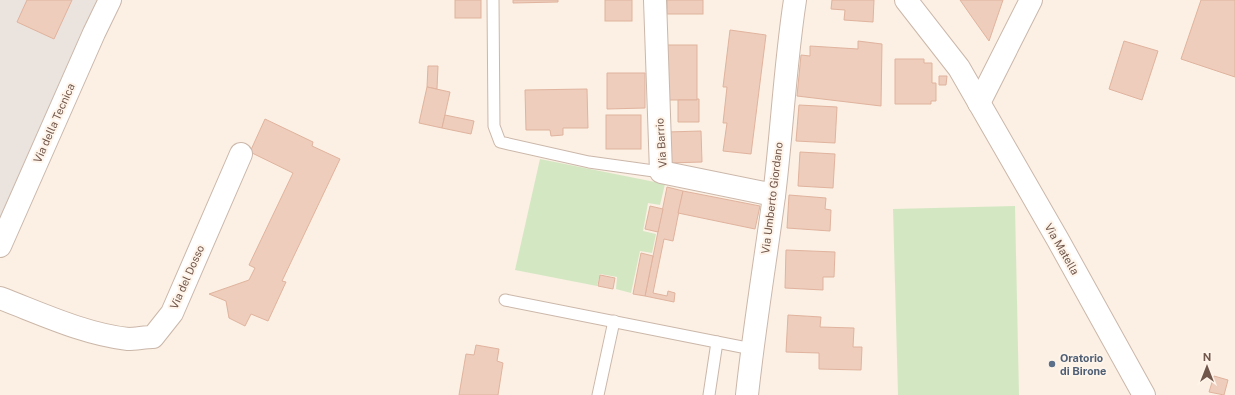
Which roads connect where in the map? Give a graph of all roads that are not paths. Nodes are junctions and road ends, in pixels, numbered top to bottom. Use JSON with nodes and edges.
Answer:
{"nodes":[{"id":1,"x":110,"y":0,"type":"edge"},
{"id":2,"x":493,"y":0,"type":"edge"},
{"id":3,"x":654,"y":0,"type":"edge"},
{"id":4,"x":795,"y":0,"type":"edge"},
{"id":5,"x":906,"y":0,"type":"edge"},
{"id":6,"x":1032,"y":0,"type":"edge"},
{"id":7,"x":979,"y":103,"type":"junction"},
{"id":8,"x":241,"y":154,"type":"dead end"},
{"id":9,"x":661,"y":172,"type":"junction"},
{"id":10,"x":774,"y":195,"type":"junction"},
{"id":11,"x":0,"y":246,"type":"edge"},
{"id":12,"x":0,"y":298,"type":"edge"},
{"id":13,"x":505,"y":300,"type":"dead end"},
{"id":14,"x":614,"y":321,"type":"junction"},
{"id":15,"x":717,"y":342,"type":"junction"},
{"id":16,"x":752,"y":349,"type":"junction"},
{"id":17,"x":598,"y":395,"type":"edge"},
{"id":18,"x":709,"y":395,"type":"edge"},
{"id":19,"x":747,"y":395,"type":"edge"},
{"id":20,"x":1144,"y":395,"type":"edge"}],
"edges":[{"from":1,"to":11,"type":"street","name":"Via della Tecnica"},
{"from":2,"to":9,"type":"lane"},
{"from":3,"to":9,"type":"street","name":"Via Barrio"},
{"from":4,"to":10,"type":"street","name":"Via Umberto Giordano"},
{"from":5,"to":7,"type":"street","name":"Via Matella"},
{"from":6,"to":7,"type":"street"},
{"from":7,"to":20,"type":"street","name":"Via Matella"},
{"from":8,"to":12,"type":"street","name":"Via del Dosso"},
{"from":9,"to":10,"type":"street","name":"Via Barrio"},
{"from":10,"to":16,"type":"street","name":"Via Umberto Giordano"},
{"from":13,"to":14,"type":"lane"},
{"from":14,"to":15,"type":"lane"},
{"from":14,"to":17,"type":"lane"},
{"from":15,"to":16,"type":"lane"},
{"from":15,"to":18,"type":"lane"},
{"from":16,"to":19,"type":"street","name":"Via Umberto Giordano"}]}
